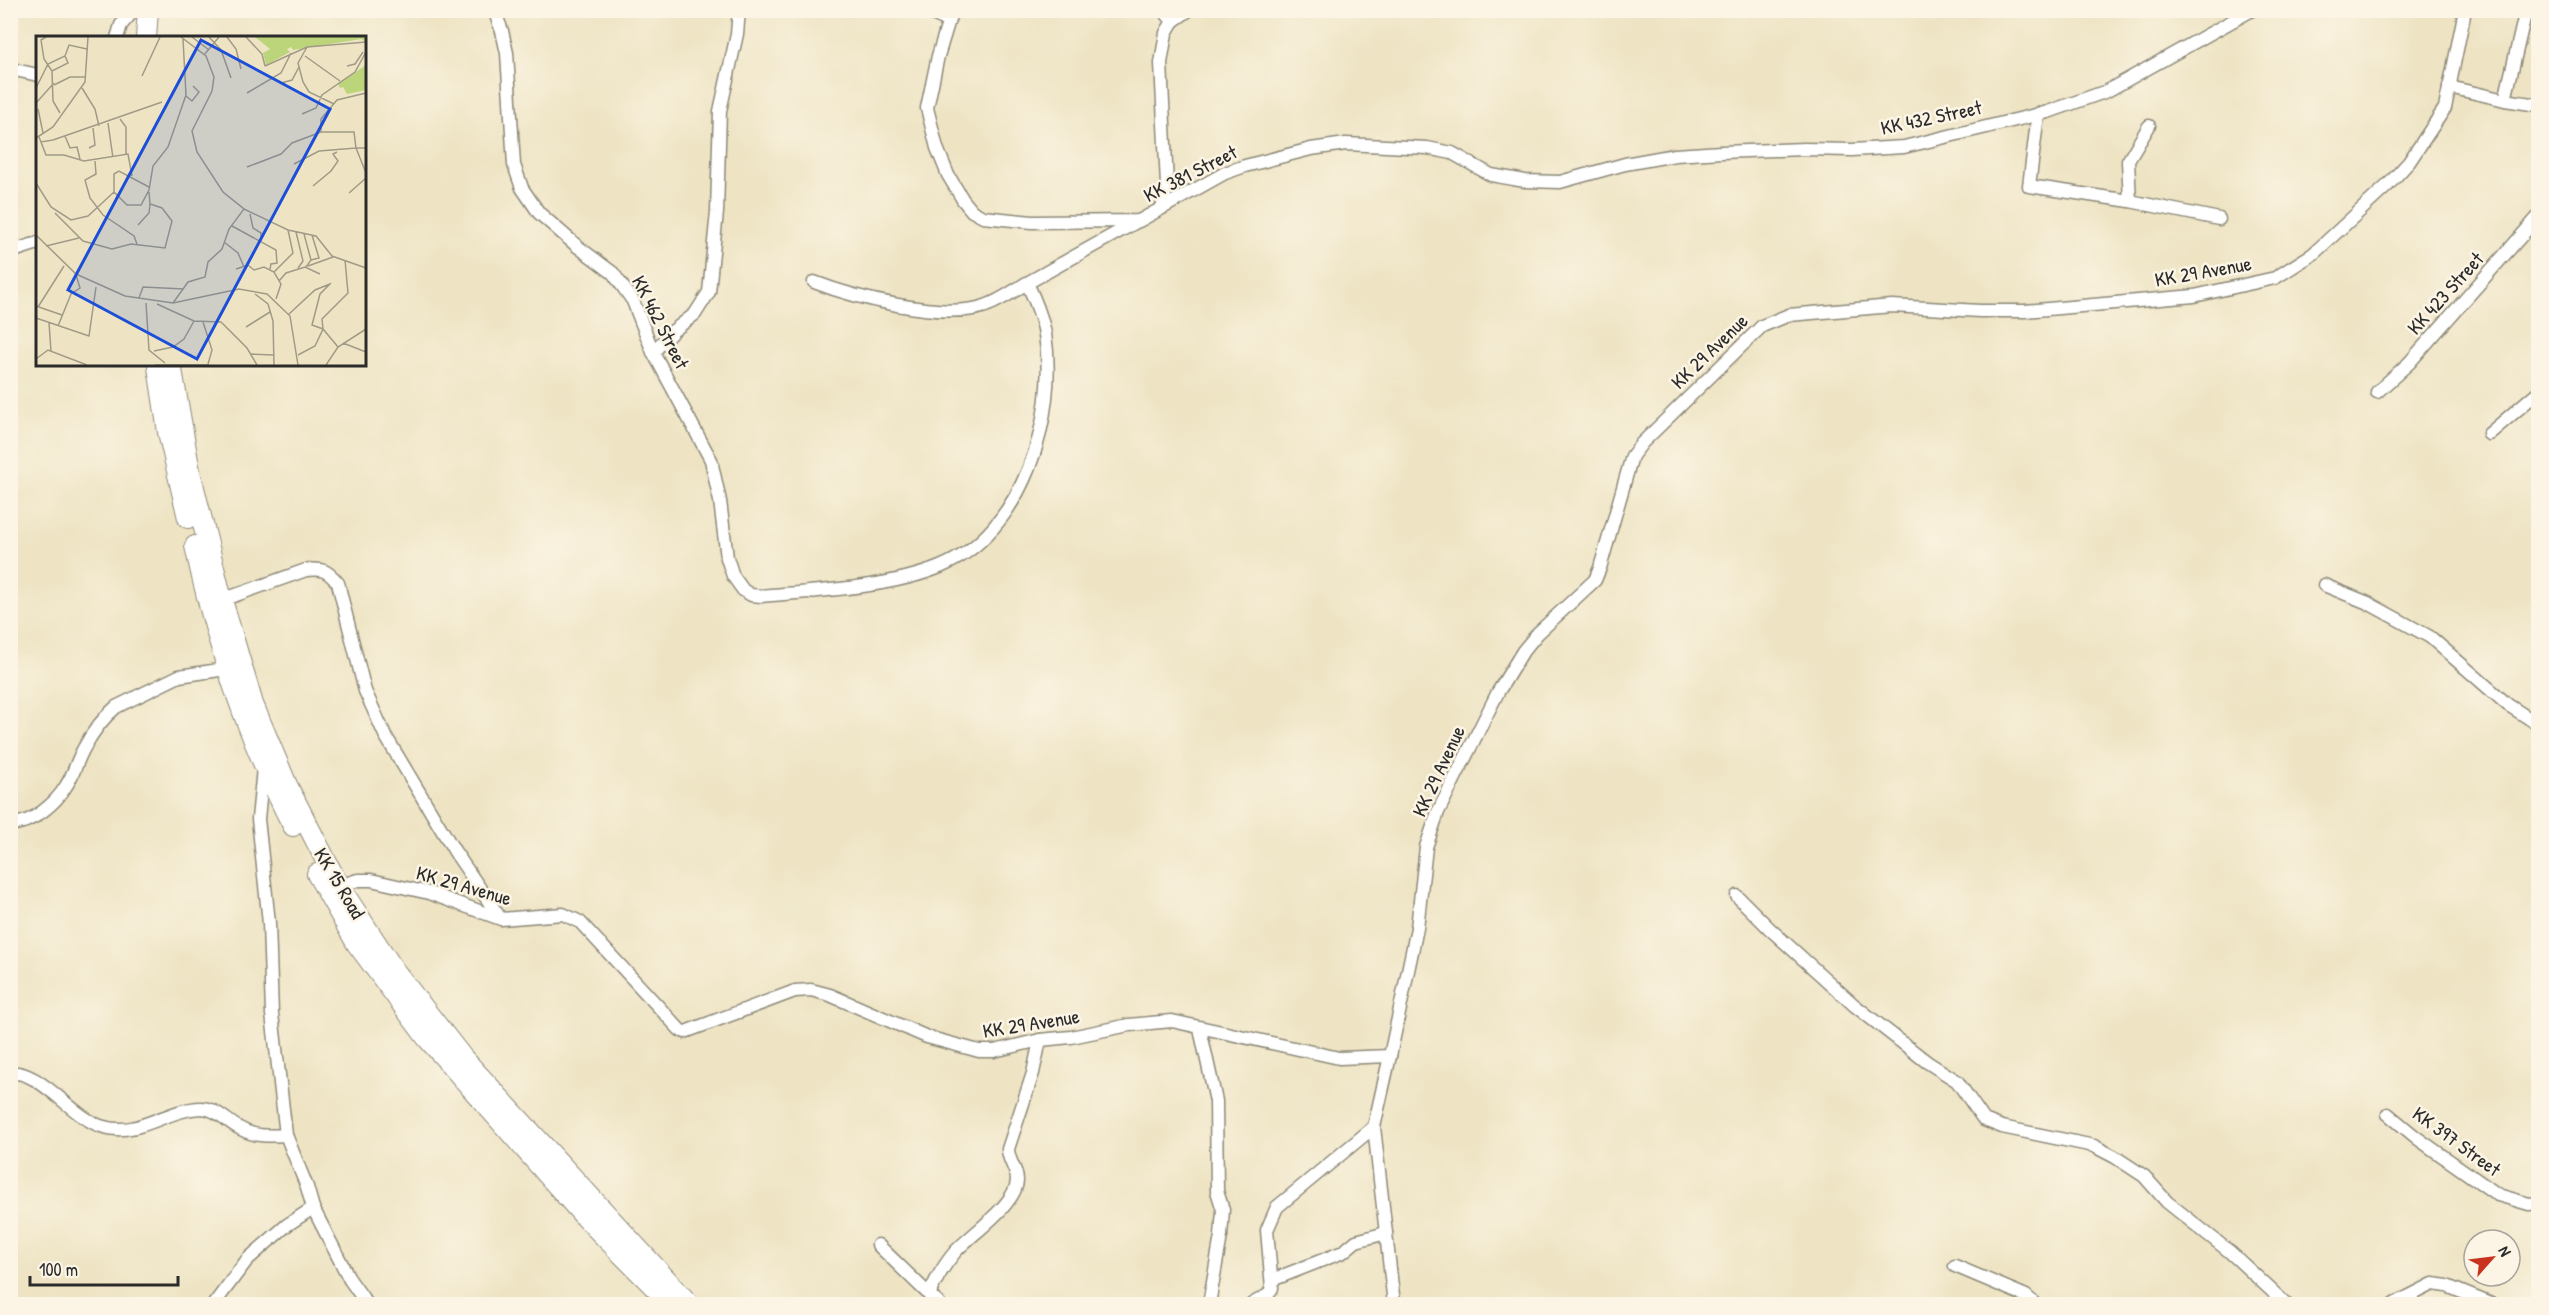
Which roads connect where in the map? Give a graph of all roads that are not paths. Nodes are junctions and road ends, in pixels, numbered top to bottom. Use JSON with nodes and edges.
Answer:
{"nodes":[{"id":1,"x":134,"y":10,"type":"edge"},
{"id":2,"x":148,"y":10,"type":"edge"},
{"id":3,"x":161,"y":10,"type":"edge"},
{"id":4,"x":494,"y":10,"type":"edge"},
{"id":5,"x":738,"y":10,"type":"edge"},
{"id":6,"x":923,"y":10,"type":"edge"},
{"id":7,"x":1163,"y":10,"type":"edge"},
{"id":8,"x":1189,"y":10,"type":"edge"},
{"id":9,"x":2252,"y":10,"type":"edge"},
{"id":10,"x":2465,"y":10,"type":"edge"},
{"id":11,"x":2526,"y":10,"type":"edge"},
{"id":12,"x":950,"y":16,"type":"edge"},
{"id":13,"x":1173,"y":21,"type":"junction"},
{"id":14,"x":118,"y":36,"type":"edge"},
{"id":15,"x":146,"y":36,"type":"edge"},
{"id":16,"x":159,"y":36,"type":"edge"},
{"id":17,"x":10,"y":65,"type":"edge"},
{"id":18,"x":36,"y":75,"type":"edge"},
{"id":19,"x":2449,"y":87,"type":"junction"},
{"id":20,"x":2505,"y":100,"type":"junction"},
{"id":21,"x":2538,"y":105,"type":"edge"},
{"id":22,"x":2038,"y":114,"type":"junction"},
{"id":23,"x":2149,"y":126,"type":"dead end"},
{"id":24,"x":1560,"y":182,"type":"joint"},
{"id":25,"x":2130,"y":201,"type":"junction"},
{"id":26,"x":1162,"y":208,"type":"junction"},
{"id":27,"x":2538,"y":217,"type":"edge"},
{"id":28,"x":2219,"y":219,"type":"dead end"},
{"id":29,"x":1139,"y":221,"type":"junction"},
{"id":30,"x":36,"y":244,"type":"edge"},
{"id":31,"x":10,"y":252,"type":"edge"},
{"id":32,"x":814,"y":282,"type":"dead end"},
{"id":33,"x":1027,"y":283,"type":"junction"},
{"id":34,"x":653,"y":352,"type":"junction"},
{"id":35,"x":157,"y":366,"type":"edge"},
{"id":36,"x":171,"y":366,"type":"edge"},
{"id":37,"x":2377,"y":392,"type":"dead end"},
{"id":38,"x":2538,"y":392,"type":"edge"},
{"id":39,"x":2489,"y":434,"type":"dead end"},
{"id":40,"x":2324,"y":585,"type":"dead end"},
{"id":41,"x":215,"y":602,"type":"junction"},
{"id":42,"x":226,"y":669,"type":"junction"},
{"id":43,"x":2538,"y":724,"type":"edge"},
{"id":44,"x":263,"y":766,"type":"junction"},
{"id":45,"x":10,"y":824,"type":"edge"},
{"id":46,"x":339,"y":886,"type":"junction"},
{"id":47,"x":1737,"y":896,"type":"dead end"},
{"id":48,"x":501,"y":919,"type":"junction"},
{"id":49,"x":1200,"y":1029,"type":"junction"},
{"id":50,"x":1040,"y":1040,"type":"junction"},
{"id":51,"x":1390,"y":1056,"type":"junction"},
{"id":52,"x":10,"y":1073,"type":"edge"},
{"id":53,"x":2388,"y":1114,"type":"dead end"},
{"id":54,"x":1374,"y":1127,"type":"junction"},
{"id":55,"x":286,"y":1135,"type":"junction"},
{"id":56,"x":2538,"y":1203,"type":"edge"},
{"id":57,"x":313,"y":1208,"type":"junction"},
{"id":58,"x":1386,"y":1233,"type":"junction"},
{"id":59,"x":878,"y":1245,"type":"dead end"},
{"id":60,"x":1956,"y":1266,"type":"dead end"},
{"id":61,"x":1272,"y":1280,"type":"junction"},
{"id":62,"x":928,"y":1295,"type":"junction"},
{"id":63,"x":214,"y":1305,"type":"edge"},
{"id":64,"x":366,"y":1305,"type":"edge"},
{"id":65,"x":670,"y":1305,"type":"edge"},
{"id":66,"x":689,"y":1305,"type":"edge"},
{"id":67,"x":939,"y":1305,"type":"edge"},
{"id":68,"x":1209,"y":1305,"type":"edge"},
{"id":69,"x":1252,"y":1305,"type":"edge"},
{"id":70,"x":1394,"y":1305,"type":"edge"},
{"id":71,"x":2035,"y":1305,"type":"edge"},
{"id":72,"x":2286,"y":1305,"type":"edge"},
{"id":73,"x":2394,"y":1305,"type":"edge"},
{"id":74,"x":2492,"y":1305,"type":"edge"}],
"edges":[{"from":1,"to":14,"type":"street"},
{"from":2,"to":15,"type":"highway"},
{"from":3,"to":16,"type":"highway"},
{"from":4,"to":34,"type":"street","name":"KK 462 Street"},
{"from":5,"to":34,"type":"street"},
{"from":6,"to":12,"type":"street"},
{"from":7,"to":13,"type":"street"},
{"from":8,"to":13,"type":"street"},
{"from":9,"to":22,"type":"street","name":"KK 432 Street"},
{"from":10,"to":19,"type":"street","name":"KK 29 Avenue"},
{"from":11,"to":20,"type":"street"},
{"from":12,"to":29,"type":"street","name":"KK 381 Street"},
{"from":13,"to":26,"type":"street"},
{"from":17,"to":18,"type":"street"},
{"from":19,"to":20,"type":"street"},
{"from":19,"to":51,"type":"street","name":"KK 29 Avenue"},
{"from":20,"to":21,"type":"street"},
{"from":22,"to":24,"type":"street","name":"KK 432 Street"},
{"from":22,"to":25,"type":"street"},
{"from":23,"to":25,"type":"street"},
{"from":24,"to":26,"type":"street","name":"KK 381 Street"},
{"from":25,"to":28,"type":"street"},
{"from":26,"to":29,"type":"street","name":"KK 381 Street"},
{"from":27,"to":37,"type":"street","name":"KK 423 Street"},
{"from":29,"to":33,"type":"street"},
{"from":30,"to":31,"type":"street"},
{"from":32,"to":33,"type":"street"},
{"from":33,"to":34,"type":"street","name":"KK 462 Street"},
{"from":35,"to":41,"type":"highway","name":"KK 15 Road"},
{"from":36,"to":41,"type":"highway","name":"KK 15 Road"},
{"from":38,"to":39,"type":"street"},
{"from":40,"to":43,"type":"street"},
{"from":41,"to":42,"type":"highway","name":"KK 15 Road"},
{"from":41,"to":46,"type":"highway","name":"KK 15 Road"},
{"from":41,"to":48,"type":"street"},
{"from":42,"to":44,"type":"highway","name":"KK 15 Road"},
{"from":42,"to":45,"type":"street"},
{"from":44,"to":55,"type":"street"},
{"from":44,"to":65,"type":"highway","name":"KK 15 Road"},
{"from":46,"to":48,"type":"street","name":"KK 29 Avenue"},
{"from":46,"to":66,"type":"highway","name":"KK 15 Road"},
{"from":47,"to":72,"type":"street"},
{"from":48,"to":50,"type":"street","name":"KK 29 Avenue"},
{"from":49,"to":50,"type":"street","name":"KK 29 Avenue"},
{"from":49,"to":51,"type":"street","name":"KK 29 Avenue"},
{"from":49,"to":68,"type":"street"},
{"from":50,"to":62,"type":"street"},
{"from":51,"to":54,"type":"street"},
{"from":52,"to":55,"type":"street"},
{"from":53,"to":56,"type":"street","name":"KK 397 Street"},
{"from":54,"to":58,"type":"street"},
{"from":54,"to":61,"type":"street"},
{"from":55,"to":57,"type":"street"},
{"from":57,"to":63,"type":"street"},
{"from":57,"to":64,"type":"street"},
{"from":58,"to":61,"type":"street"},
{"from":58,"to":70,"type":"street"},
{"from":59,"to":62,"type":"street"},
{"from":60,"to":71,"type":"street"},
{"from":61,"to":69,"type":"street"},
{"from":62,"to":67,"type":"street"},
{"from":73,"to":74,"type":"street"}]}
